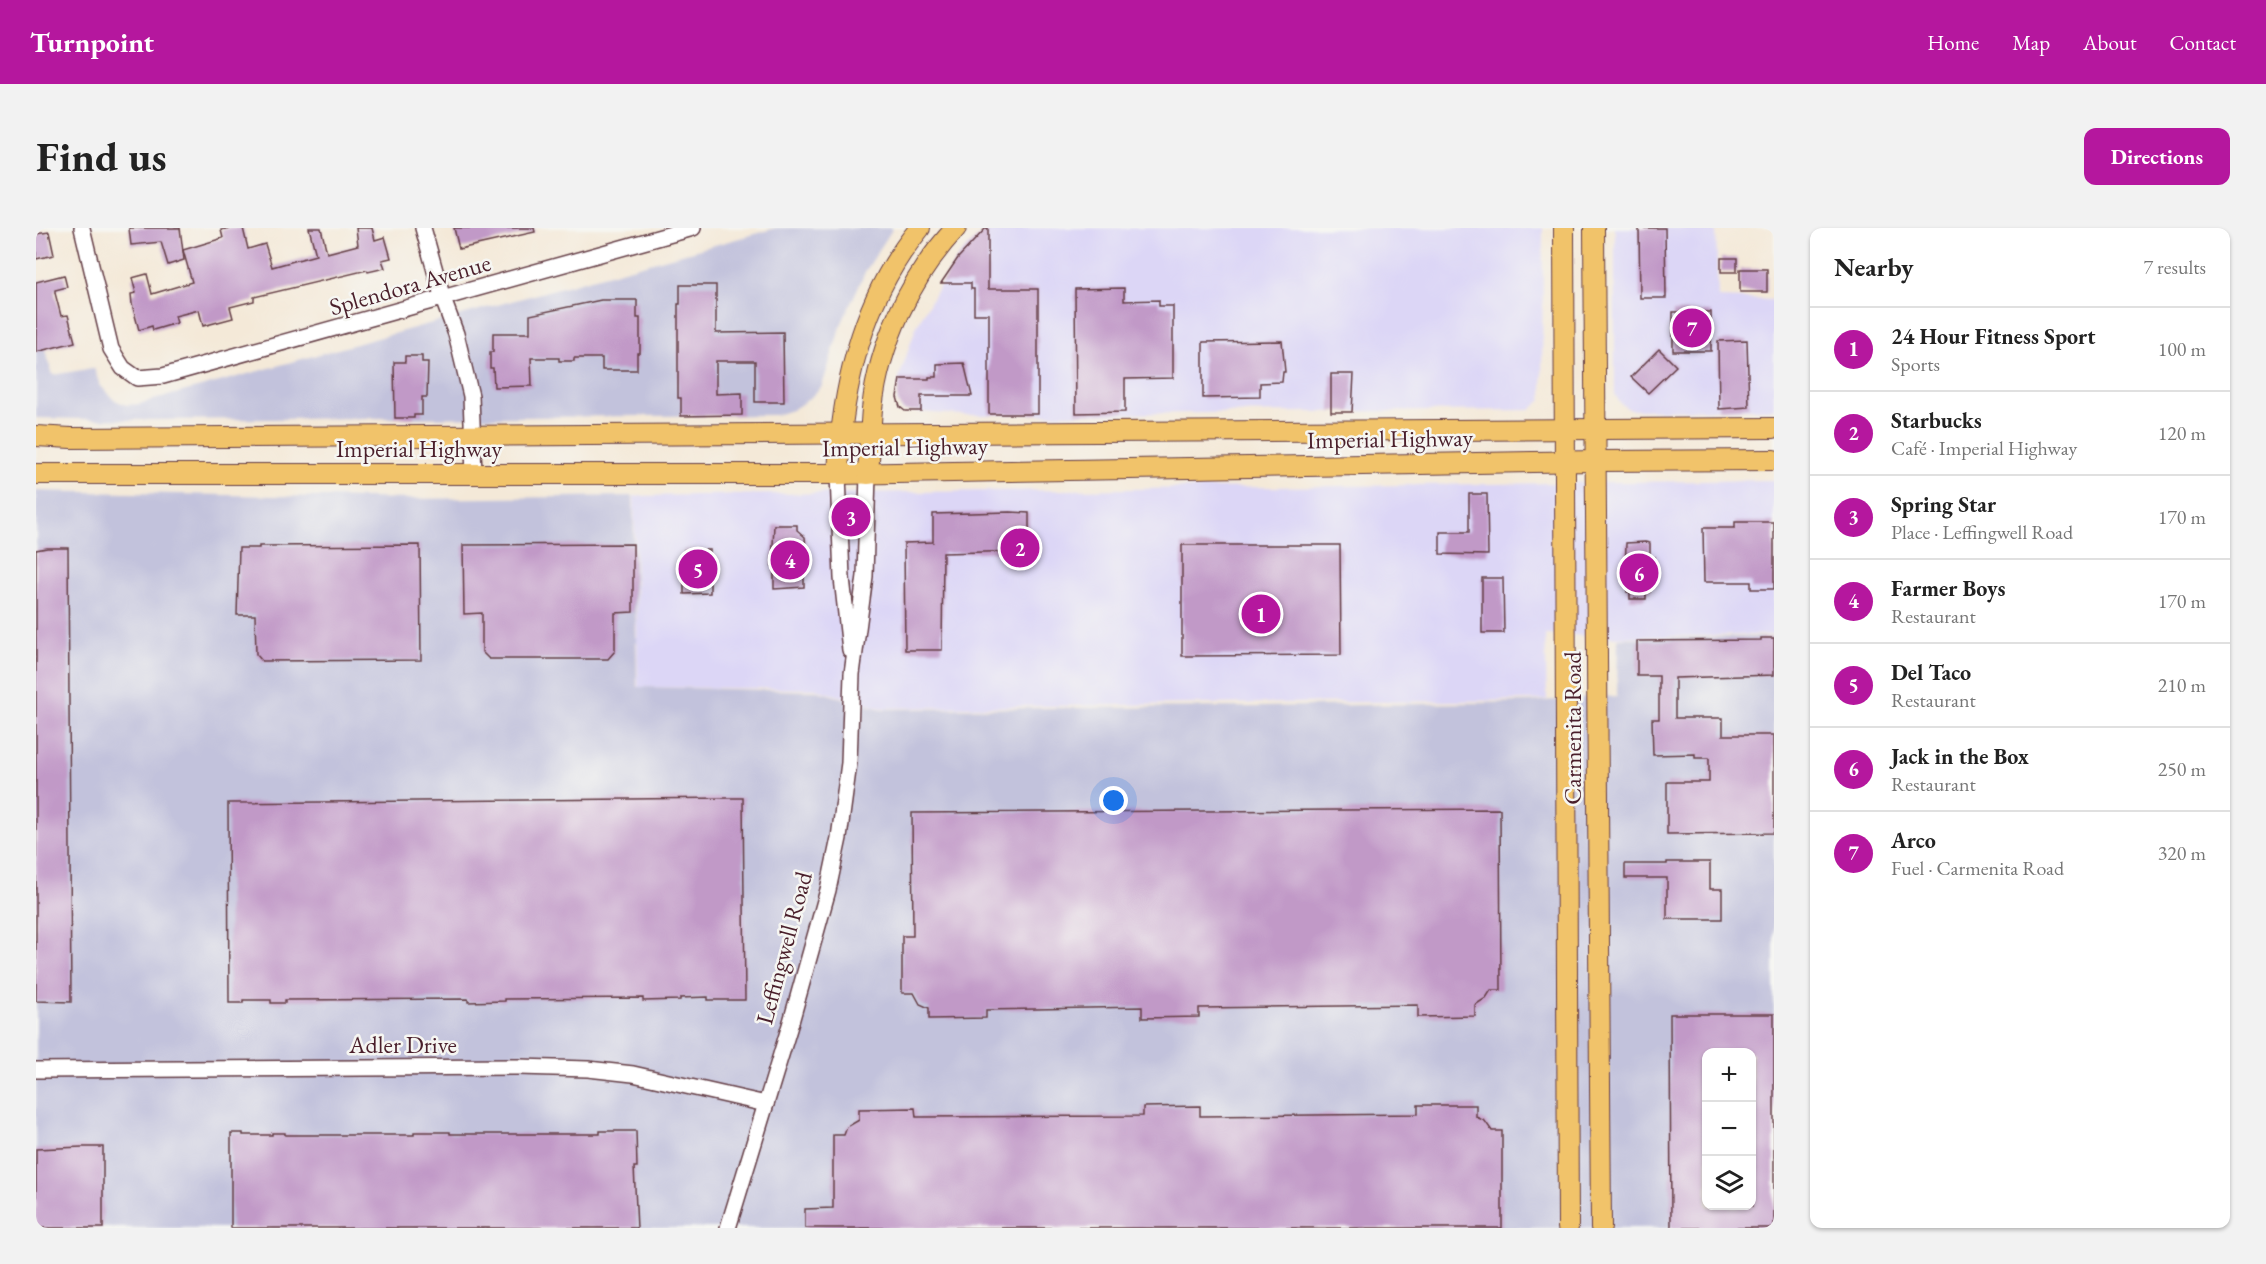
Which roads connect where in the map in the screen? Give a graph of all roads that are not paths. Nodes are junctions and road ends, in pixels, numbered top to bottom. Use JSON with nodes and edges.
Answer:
{"nodes":[{"id":1,"x":82,"y":228,"type":"edge"},
{"id":2,"x":423,"y":228,"type":"edge"},
{"id":3,"x":693,"y":228,"type":"edge"},
{"id":4,"x":920,"y":228,"type":"edge"},
{"id":5,"x":956,"y":228,"type":"edge"},
{"id":6,"x":1564,"y":228,"type":"edge"},
{"id":7,"x":1594,"y":228,"type":"edge"},
{"id":8,"x":443,"y":299,"type":"junction"},
{"id":9,"x":1774,"y":428,"type":"edge"},
{"id":10,"x":1563,"y":429,"type":"junction"},
{"id":11,"x":1596,"y":429,"type":"junction"},
{"id":12,"x":871,"y":434,"type":"junction"},
{"id":13,"x":840,"y":435,"type":"junction"},
{"id":14,"x":36,"y":436,"type":"edge"},
{"id":15,"x":473,"y":437,"type":"junction"},
{"id":16,"x":1774,"y":460,"type":"edge"},
{"id":17,"x":1563,"y":461,"type":"junction"},
{"id":18,"x":1597,"y":461,"type":"junction"},
{"id":19,"x":36,"y":474,"type":"edge"},
{"id":20,"x":838,"y":474,"type":"junction"},
{"id":21,"x":868,"y":474,"type":"junction"},
{"id":22,"x":474,"y":475,"type":"junction"},
{"id":23,"x":852,"y":674,"type":"junction"},
{"id":24,"x":36,"y":1070,"type":"edge"},
{"id":25,"x":766,"y":1104,"type":"junction"},
{"id":26,"x":728,"y":1228,"type":"edge"},
{"id":27,"x":1568,"y":1228,"type":"edge"},
{"id":28,"x":1601,"y":1228,"type":"edge"}],
"edges":[{"from":1,"to":8,"type":"street","name":"Splendora Avenue"},
{"from":2,"to":8,"type":"street"},
{"from":3,"to":8,"type":"street","name":"Splendora Avenue"},
{"from":4,"to":13,"type":"main road","name":"Leffingwell Road"},
{"from":5,"to":12,"type":"main road","name":"Leffingwell Road"},
{"from":6,"to":10,"type":"main road","name":"Carmenita Road"},
{"from":7,"to":11,"type":"main road","name":"Carmenita Road"},
{"from":8,"to":15,"type":"street"},
{"from":9,"to":11,"type":"main road","name":"Imperial Highway"},
{"from":10,"to":11,"type":"main road","name":"Imperial Highway"},
{"from":10,"to":12,"type":"main road","name":"Imperial Highway"},
{"from":10,"to":17,"type":"main road","name":"Carmenita Road"},
{"from":11,"to":18,"type":"main road","name":"Carmenita Road"},
{"from":12,"to":13,"type":"main road","name":"Imperial Highway"},
{"from":12,"to":21,"type":"main road","name":"Leffingwell Road"},
{"from":13,"to":15,"type":"main road","name":"Imperial Highway"},
{"from":13,"to":20,"type":"main road","name":"Leffingwell Road"},
{"from":14,"to":15,"type":"main road","name":"Imperial Highway"},
{"from":15,"to":22,"type":"street"},
{"from":16,"to":18,"type":"main road","name":"Imperial Highway"},
{"from":17,"to":18,"type":"main road","name":"Imperial Highway"},
{"from":17,"to":21,"type":"main road","name":"Imperial Highway"},
{"from":17,"to":27,"type":"main road","name":"Carmenita Road"},
{"from":18,"to":28,"type":"main road","name":"Carmenita Road"},
{"from":19,"to":22,"type":"main road","name":"Imperial Highway"},
{"from":20,"to":21,"type":"main road","name":"Imperial Highway"},
{"from":20,"to":22,"type":"main road","name":"Imperial Highway"},
{"from":20,"to":23,"type":"street","name":"Leffingwell Road"},
{"from":21,"to":23,"type":"street","name":"Leffingwell Road"},
{"from":23,"to":25,"type":"street","name":"Leffingwell Road"},
{"from":24,"to":25,"type":"street","name":"Adler Drive"},
{"from":25,"to":26,"type":"street","name":"Leffingwell Road"}]}
